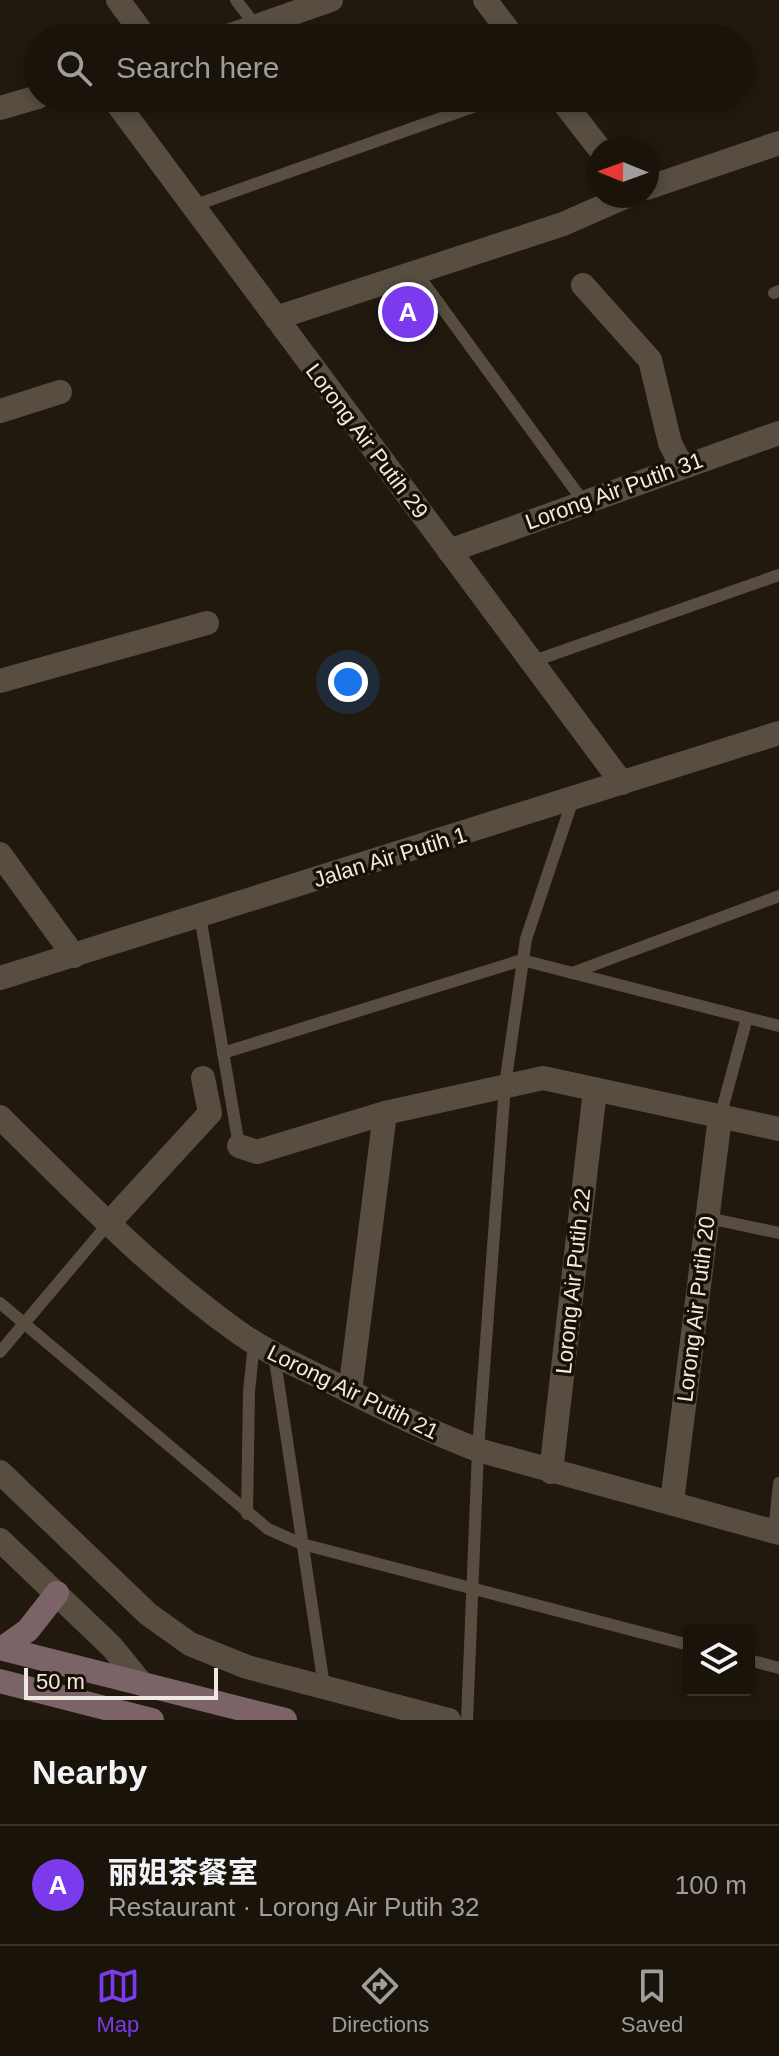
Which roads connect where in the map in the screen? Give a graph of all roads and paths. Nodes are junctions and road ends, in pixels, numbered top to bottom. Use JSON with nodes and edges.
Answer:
{"nodes":[{"id":1,"x":118,"y":0,"type":"edge"},
{"id":2,"x":236,"y":0,"type":"edge"},
{"id":3,"x":331,"y":0,"type":"edge"},
{"id":4,"x":485,"y":0,"type":"edge"},
{"id":5,"x":136,"y":24,"type":"edge"},
{"id":6,"x":254,"y":24,"type":"edge"},
{"id":7,"x":262,"y":24,"type":"edge"},
{"id":8,"x":503,"y":24,"type":"edge"},
{"id":9,"x":24,"y":101,"type":"edge"},
{"id":10,"x":0,"y":108,"type":"edge"},
{"id":11,"x":123,"y":112,"type":"edge"},
{"id":12,"x":458,"y":112,"type":"edge"},
{"id":13,"x":571,"y":112,"type":"edge"},
{"id":14,"x":590,"y":136,"type":"edge"},
{"id":15,"x":779,"y":143,"type":"edge"},
{"id":16,"x":659,"y":184,"type":"edge"},
{"id":17,"x":193,"y":206,"type":"junction"},
{"id":18,"x":600,"y":208,"type":"edge"},
{"id":19,"x":416,"y":272,"type":"junction"},
{"id":20,"x":583,"y":285,"type":"dead end"},
{"id":21,"x":276,"y":318,"type":"junction"},
{"id":22,"x":60,"y":392,"type":"dead end"},
{"id":23,"x":0,"y":411,"type":"edge"},
{"id":24,"x":779,"y":433,"type":"edge"},
{"id":25,"x":682,"y":467,"type":"junction"},
{"id":26,"x":583,"y":501,"type":"junction"},
{"id":27,"x":449,"y":551,"type":"junction"},
{"id":28,"x":779,"y":575,"type":"edge"},
{"id":29,"x":207,"y":623,"type":"dead end"},
{"id":30,"x":531,"y":662,"type":"junction"},
{"id":31,"x":0,"y":681,"type":"edge"},
{"id":32,"x":779,"y":733,"type":"edge"},
{"id":33,"x":622,"y":783,"type":"junction"},
{"id":34,"x":573,"y":799,"type":"junction"},
{"id":35,"x":0,"y":854,"type":"edge"},
{"id":36,"x":779,"y":896,"type":"edge"},
{"id":37,"x":200,"y":916,"type":"junction"},
{"id":38,"x":74,"y":956,"type":"junction"},
{"id":39,"x":522,"y":960,"type":"junction"},
{"id":40,"x":572,"y":973,"type":"junction"},
{"id":41,"x":0,"y":978,"type":"edge"},
{"id":42,"x":747,"y":1018,"type":"junction"},
{"id":43,"x":779,"y":1026,"type":"edge"},
{"id":44,"x":223,"y":1053,"type":"junction"},
{"id":45,"x":203,"y":1078,"type":"dead end"},
{"id":46,"x":505,"y":1085,"type":"junction"},
{"id":47,"x":595,"y":1090,"type":"junction"},
{"id":48,"x":385,"y":1113,"type":"junction"},
{"id":49,"x":0,"y":1117,"type":"edge"},
{"id":50,"x":720,"y":1117,"type":"junction"},
{"id":51,"x":779,"y":1129,"type":"edge"},
{"id":52,"x":239,"y":1146,"type":"joint"},
{"id":53,"x":708,"y":1218,"type":"junction"},
{"id":54,"x":108,"y":1224,"type":"junction"},
{"id":55,"x":779,"y":1233,"type":"edge"},
{"id":56,"x":0,"y":1303,"type":"edge"},
{"id":57,"x":23,"y":1325,"type":"junction"},
{"id":58,"x":264,"y":1348,"type":"junction"},
{"id":59,"x":0,"y":1352,"type":"edge"},
{"id":60,"x":350,"y":1392,"type":"junction"},
{"id":61,"x":478,"y":1450,"type":"junction"},
{"id":62,"x":0,"y":1472,"type":"edge"},
{"id":63,"x":551,"y":1472,"type":"junction"},
{"id":64,"x":779,"y":1483,"type":"edge"},
{"id":65,"x":672,"y":1502,"type":"junction"},
{"id":66,"x":247,"y":1514,"type":"junction"},
{"id":67,"x":776,"y":1532,"type":"edge"},
{"id":68,"x":0,"y":1540,"type":"edge"},
{"id":69,"x":302,"y":1544,"type":"junction"},
{"id":70,"x":472,"y":1590,"type":"junction"},
{"id":71,"x":57,"y":1593,"type":"junction"},
{"id":72,"x":683,"y":1643,"type":"edge"},
{"id":73,"x":1,"y":1648,"type":"edge"},
{"id":74,"x":755,"y":1662,"type":"edge"},
{"id":75,"x":779,"y":1668,"type":"edge"},
{"id":76,"x":0,"y":1681,"type":"edge"},
{"id":77,"x":142,"y":1684,"type":"junction"},
{"id":78,"x":324,"y":1686,"type":"junction"},
{"id":79,"x":152,"y":1720,"type":"edge"},
{"id":80,"x":160,"y":1720,"type":"edge"},
{"id":81,"x":285,"y":1720,"type":"edge"},
{"id":82,"x":449,"y":1720,"type":"edge"},
{"id":83,"x":467,"y":1720,"type":"edge"}],
"edges":[{"from":1,"to":5,"type":"street"},
{"from":2,"to":6,"type":"lane"},
{"from":3,"to":7,"type":"street"},
{"from":4,"to":8,"type":"street"},
{"from":9,"to":10,"type":"street"},
{"from":11,"to":17,"type":"street","name":"Lorong Air Putih 29"},
{"from":12,"to":17,"type":"lane"},
{"from":13,"to":14,"type":"street"},
{"from":15,"to":16,"type":"street"},
{"from":17,"to":21,"type":"street","name":"Lorong Air Putih 29"},
{"from":18,"to":19,"type":"street"},
{"from":19,"to":21,"type":"street"},
{"from":19,"to":26,"type":"lane"},
{"from":20,"to":25,"type":"street"},
{"from":21,"to":27,"type":"street","name":"Lorong Air Putih 29"},
{"from":22,"to":23,"type":"street"},
{"from":24,"to":25,"type":"street","name":"Lorong Air Putih 31"},
{"from":25,"to":26,"type":"street","name":"Lorong Air Putih 31"},
{"from":26,"to":27,"type":"street","name":"Lorong Air Putih 31"},
{"from":27,"to":30,"type":"street","name":"Lorong Air Putih 29"},
{"from":28,"to":30,"type":"lane"},
{"from":29,"to":31,"type":"street"},
{"from":30,"to":33,"type":"street","name":"Lorong Air Putih 29"},
{"from":32,"to":33,"type":"street","name":"Jalan Air Putih 1"},
{"from":33,"to":34,"type":"street","name":"Jalan Air Putih 1"},
{"from":34,"to":37,"type":"street","name":"Jalan Air Putih 1"},
{"from":34,"to":39,"type":"lane"},
{"from":35,"to":38,"type":"street"},
{"from":36,"to":40,"type":"lane"},
{"from":37,"to":38,"type":"street","name":"Jalan Air Putih 1"},
{"from":37,"to":44,"type":"lane"},
{"from":38,"to":41,"type":"street","name":"Jalan Air Putih 1"},
{"from":39,"to":40,"type":"lane"},
{"from":39,"to":44,"type":"lane"},
{"from":39,"to":46,"type":"lane"},
{"from":40,"to":42,"type":"lane"},
{"from":42,"to":43,"type":"lane"},
{"from":42,"to":50,"type":"lane"},
{"from":44,"to":52,"type":"lane"},
{"from":45,"to":54,"type":"street"},
{"from":46,"to":47,"type":"street"},
{"from":46,"to":48,"type":"street"},
{"from":46,"to":61,"type":"lane"},
{"from":47,"to":50,"type":"street"},
{"from":47,"to":63,"type":"street","name":"Lorong Air Putih 22"},
{"from":48,"to":52,"type":"street"},
{"from":48,"to":60,"type":"street"},
{"from":49,"to":54,"type":"street","name":"Lorong Air Putih 21"},
{"from":50,"to":51,"type":"street"},
{"from":50,"to":53,"type":"street","name":"Lorong Air Putih 20"},
{"from":53,"to":55,"type":"lane"},
{"from":53,"to":65,"type":"street","name":"Lorong Air Putih 20"},
{"from":54,"to":57,"type":"lane"},
{"from":54,"to":58,"type":"street","name":"Lorong Air Putih 21"},
{"from":56,"to":57,"type":"lane"},
{"from":57,"to":59,"type":"lane"},
{"from":57,"to":66,"type":"lane"},
{"from":58,"to":60,"type":"street","name":"Lorong Air Putih 21"},
{"from":58,"to":66,"type":"lane"},
{"from":58,"to":69,"type":"lane"},
{"from":60,"to":61,"type":"street","name":"Lorong Air Putih 21"},
{"from":61,"to":63,"type":"street","name":"Lorong Air Putih 21"},
{"from":61,"to":70,"type":"lane"},
{"from":62,"to":78,"type":"street"},
{"from":63,"to":65,"type":"street","name":"Lorong Air Putih 21"},
{"from":64,"to":67,"type":"lane"},
{"from":65,"to":67,"type":"street","name":"Lorong Air Putih 21"},
{"from":66,"to":69,"type":"lane"},
{"from":68,"to":71,"type":"street"},
{"from":69,"to":70,"type":"lane"},
{"from":69,"to":78,"type":"lane"},
{"from":70,"to":72,"type":"lane"},
{"from":70,"to":83,"type":"lane"},
{"from":71,"to":73,"type":"street"},
{"from":71,"to":77,"type":"street"},
{"from":73,"to":77,"type":"street"},
{"from":74,"to":75,"type":"lane"},
{"from":76,"to":79,"type":"street"},
{"from":77,"to":80,"type":"street"},
{"from":77,"to":81,"type":"street"},
{"from":78,"to":82,"type":"street"}]}
